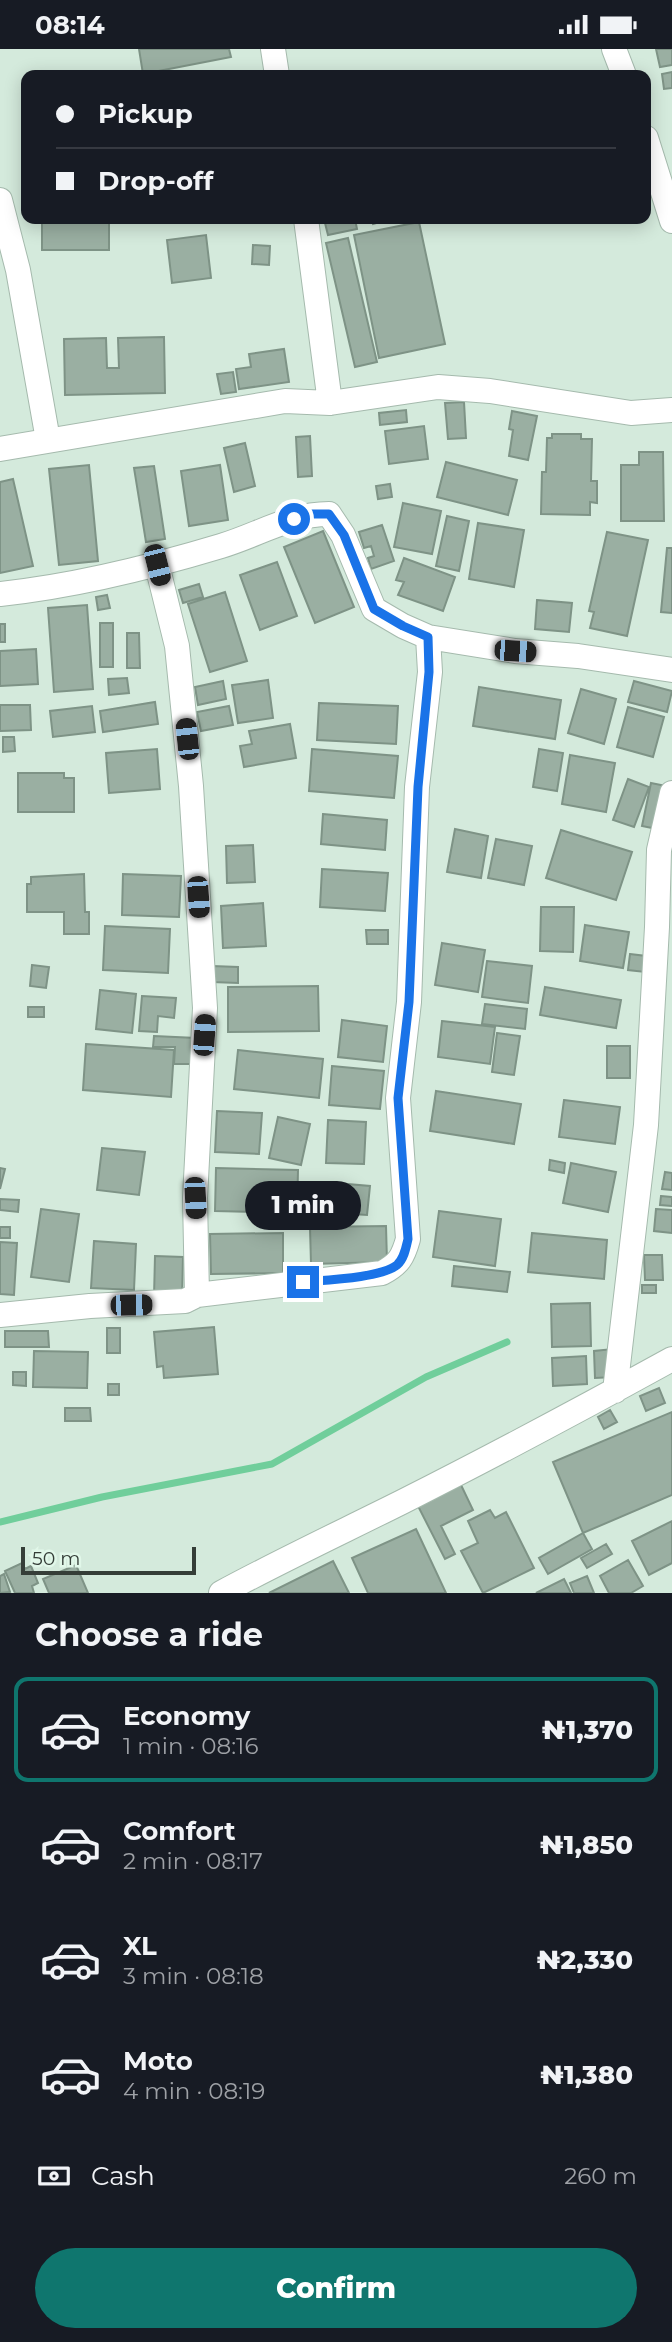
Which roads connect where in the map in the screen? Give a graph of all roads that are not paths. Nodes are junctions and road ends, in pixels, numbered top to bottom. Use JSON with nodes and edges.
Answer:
{"nodes":[{"id":1,"x":273,"y":49,"type":"edge"},
{"id":2,"x":614,"y":49,"type":"edge"},
{"id":3,"x":276,"y":70,"type":"edge"},
{"id":4,"x":622,"y":70,"type":"edge"},
{"id":5,"x":651,"y":154,"type":"edge"},
{"id":6,"x":0,"y":200,"type":"edge"},
{"id":7,"x":672,"y":222,"type":"edge"},
{"id":8,"x":307,"y":224,"type":"edge"},
{"id":9,"x":330,"y":403,"type":"junction"},
{"id":10,"x":672,"y":410,"type":"edge"},
{"id":11,"x":48,"y":440,"type":"junction"},
{"id":12,"x":0,"y":449,"type":"edge"},
{"id":13,"x":157,"y":565,"type":"junction"},
{"id":14,"x":0,"y":594,"type":"edge"},
{"id":15,"x":428,"y":637,"type":"junction"},
{"id":16,"x":672,"y":670,"type":"edge"},
{"id":17,"x":672,"y":793,"type":"edge"},
{"id":18,"x":665,"y":927,"type":"edge"},
{"id":19,"x":197,"y":1295,"type":"junction"},
{"id":20,"x":0,"y":1315,"type":"edge"},
{"id":21,"x":672,"y":1359,"type":"edge"},
{"id":22,"x":615,"y":1391,"type":"junction"},
{"id":23,"x":221,"y":1593,"type":"edge"}],
"edges":[{"from":1,"to":3,"type":"street"},
{"from":2,"to":4,"type":"street"},
{"from":5,"to":7,"type":"street"},
{"from":6,"to":11,"type":"street"},
{"from":8,"to":9,"type":"street"},
{"from":9,"to":10,"type":"street"},
{"from":9,"to":11,"type":"street"},
{"from":11,"to":12,"type":"street"},
{"from":13,"to":14,"type":"street"},
{"from":13,"to":15,"type":"street"},
{"from":13,"to":19,"type":"street"},
{"from":15,"to":16,"type":"street"},
{"from":15,"to":19,"type":"street"},
{"from":17,"to":18,"type":"street"},
{"from":18,"to":22,"type":"street"},
{"from":19,"to":20,"type":"street"},
{"from":21,"to":22,"type":"street"},
{"from":22,"to":23,"type":"street"}]}
